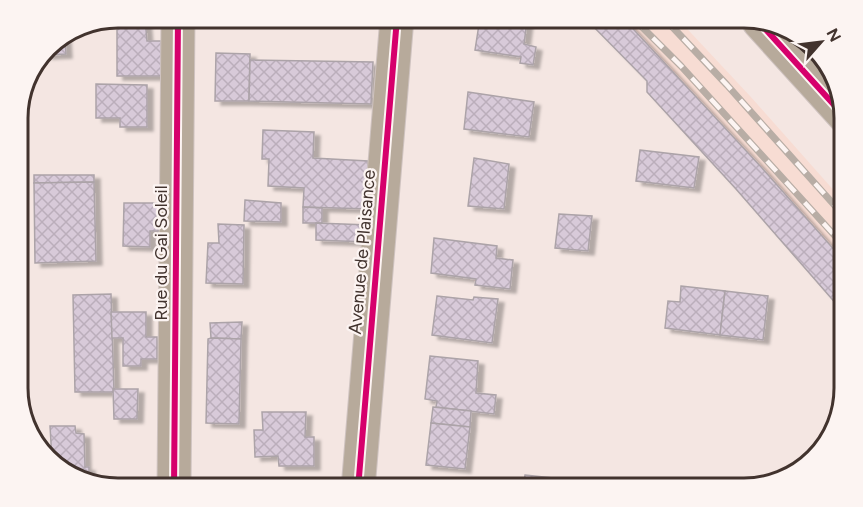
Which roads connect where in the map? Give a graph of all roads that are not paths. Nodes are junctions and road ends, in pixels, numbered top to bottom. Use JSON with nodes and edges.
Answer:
{"nodes":[{"id":1,"x":178,"y":28,"type":"edge"},
{"id":2,"x":396,"y":28,"type":"edge"},
{"id":3,"x":768,"y":32,"type":"edge"},
{"id":4,"x":833,"y":104,"type":"edge"},
{"id":5,"x":174,"y":478,"type":"edge"},
{"id":6,"x":359,"y":478,"type":"edge"}],
"edges":[{"from":1,"to":5,"type":"street","name":"Rue du Gai Soleil"},
{"from":2,"to":6,"type":"street","name":"Avenue de Plaisance"},
{"from":3,"to":4,"type":"street"}]}
